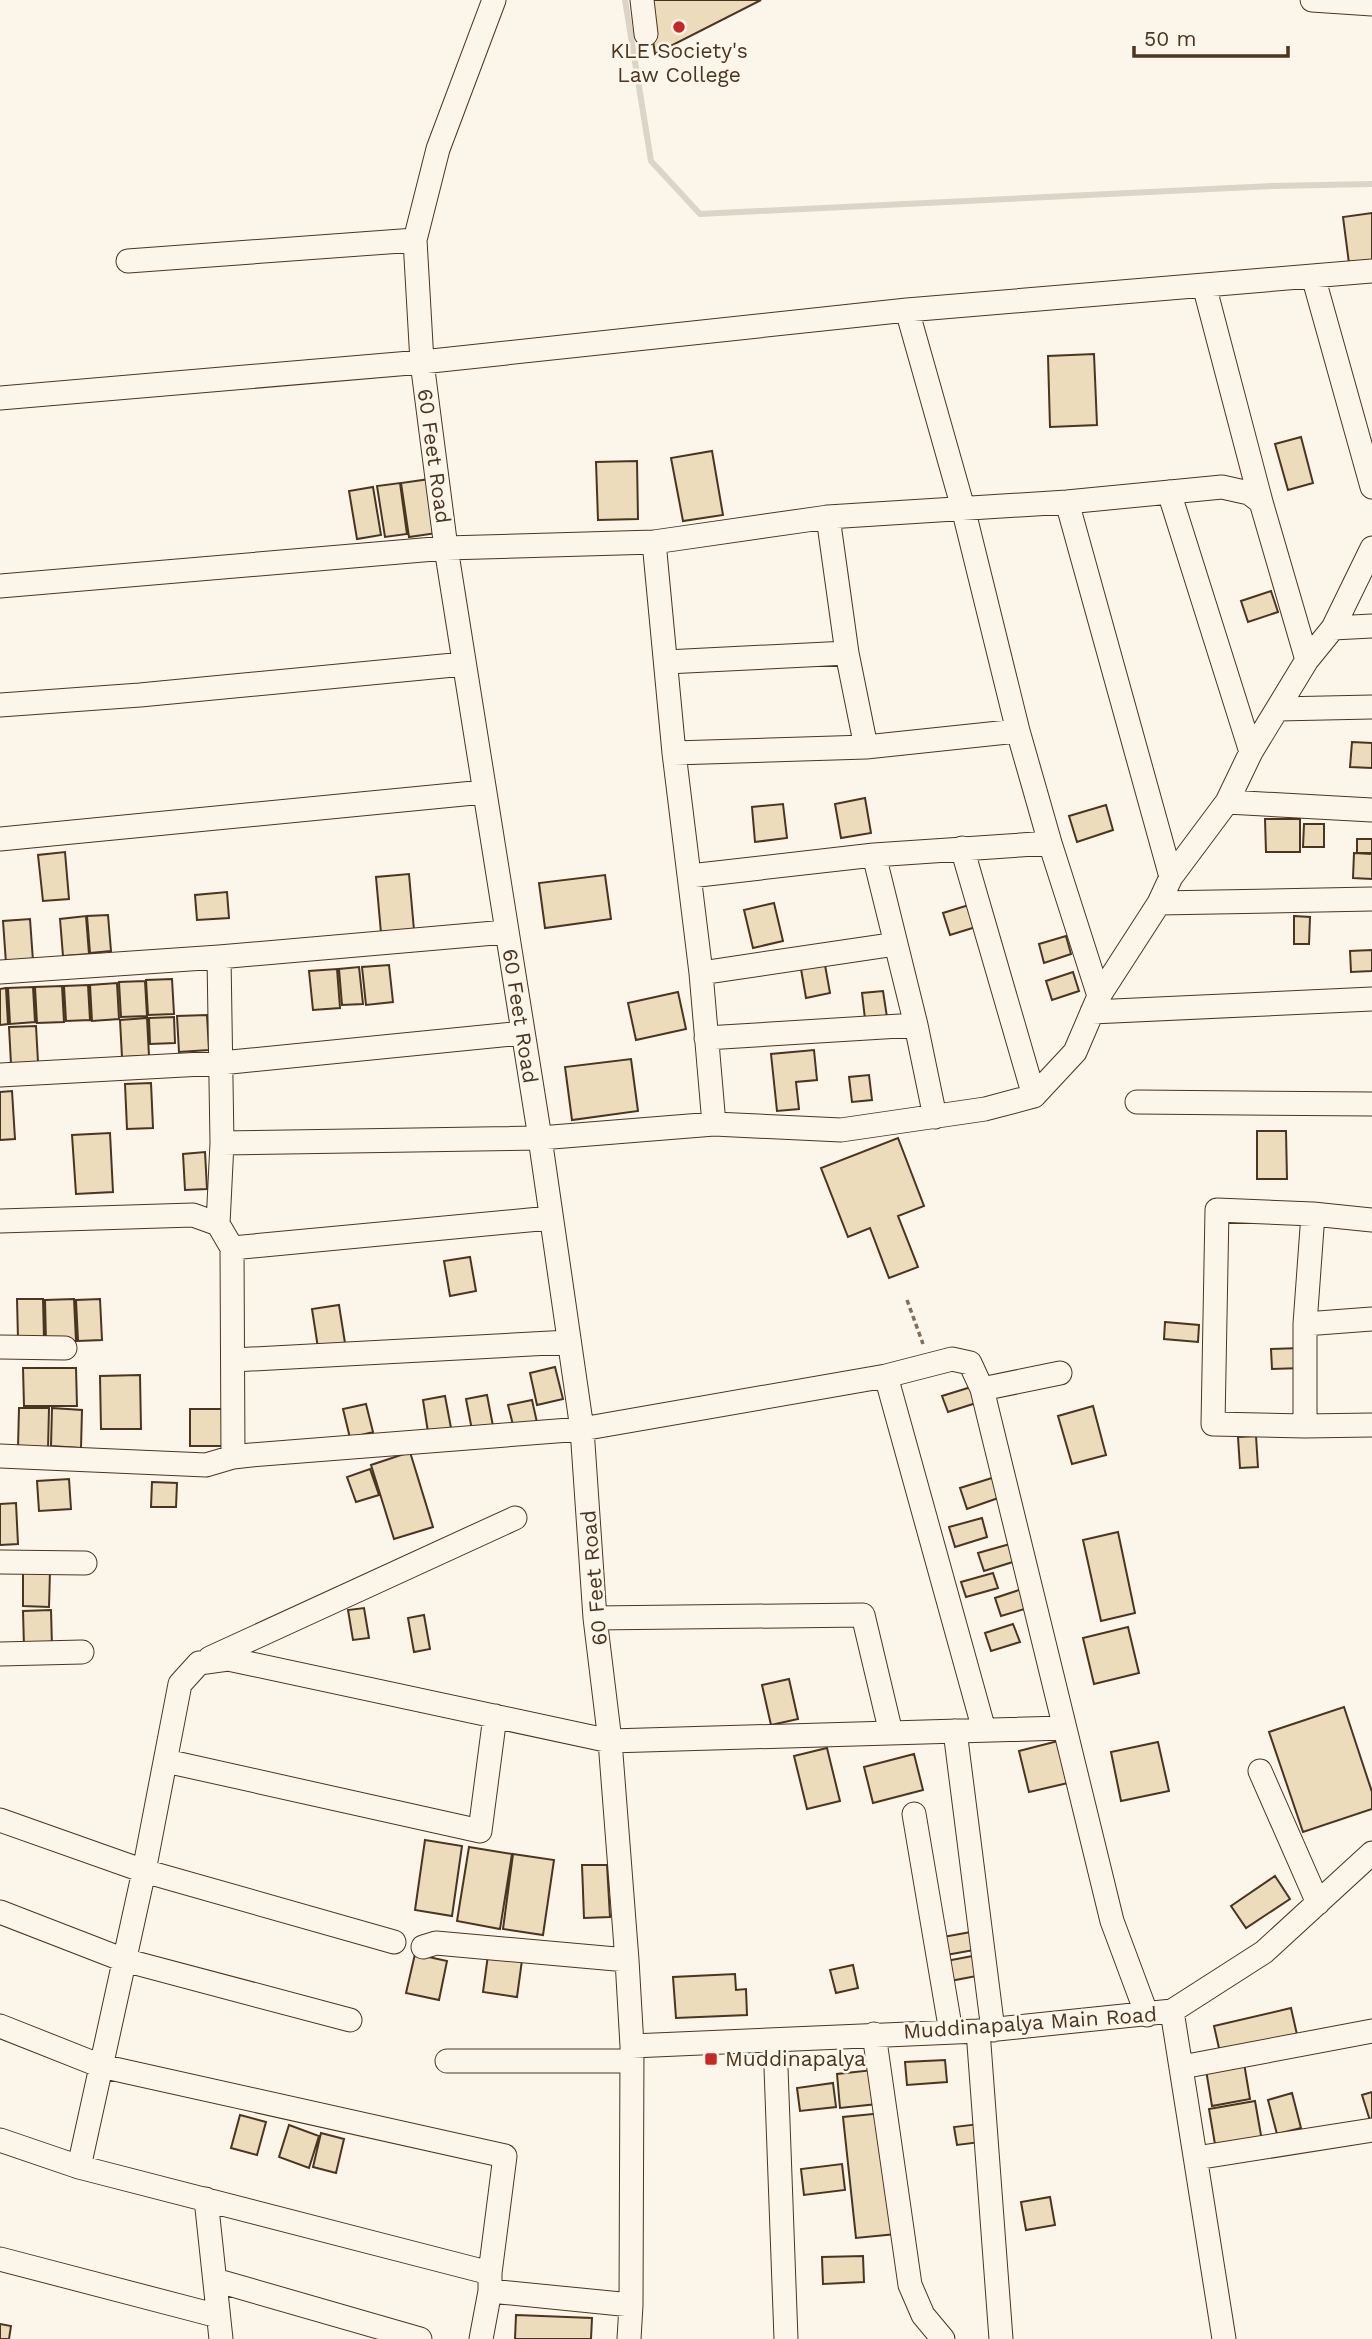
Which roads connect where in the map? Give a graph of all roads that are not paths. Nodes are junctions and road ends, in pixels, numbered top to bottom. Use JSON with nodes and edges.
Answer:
{"nodes":[{"id":1,"x":494,"y":0,"type":"edge"},
{"id":2,"x":642,"y":0,"type":"edge"},
{"id":3,"x":1312,"y":0,"type":"edge"},
{"id":4,"x":1372,"y":4,"type":"edge"},
{"id":5,"x":646,"y":34,"type":"dead end"},
{"id":6,"x":415,"y":240,"type":"junction"},
{"id":7,"x":128,"y":261,"type":"dead end"},
{"id":8,"x":1372,"y":271,"type":"edge"},
{"id":9,"x":1313,"y":276,"type":"junction"},
{"id":10,"x":1203,"y":285,"type":"junction"},
{"id":11,"x":907,"y":310,"type":"junction"},
{"id":12,"x":422,"y":362,"type":"junction"},
{"id":13,"x":0,"y":398,"type":"edge"},
{"id":14,"x":1372,"y":487,"type":"edge"},
{"id":15,"x":1169,"y":492,"type":"junction"},
{"id":16,"x":1068,"y":502,"type":"junction"},
{"id":17,"x":1261,"y":502,"type":"junction"},
{"id":18,"x":963,"y":508,"type":"junction"},
{"id":19,"x":828,"y":517,"type":"junction"},
{"id":20,"x":654,"y":542,"type":"junction"},
{"id":21,"x":446,"y":548,"type":"junction"},
{"id":22,"x":1372,"y":548,"type":"edge"},
{"id":23,"x":0,"y":586,"type":"edge"},
{"id":24,"x":1372,"y":626,"type":"edge"},
{"id":25,"x":1333,"y":628,"type":"junction"},
{"id":26,"x":846,"y":653,"type":"junction"},
{"id":27,"x":1307,"y":660,"type":"junction"},
{"id":28,"x":666,"y":662,"type":"junction"},
{"id":29,"x":464,"y":664,"type":"junction"},
{"id":30,"x":0,"y":705,"type":"edge"},
{"id":31,"x":1372,"y":707,"type":"edge"},
{"id":32,"x":1278,"y":709,"type":"junction"},
{"id":33,"x":1018,"y":731,"type":"junction"},
{"id":34,"x":866,"y":747,"type":"junction"},
{"id":35,"x":1251,"y":752,"type":"junction"},
{"id":36,"x":674,"y":753,"type":"junction"},
{"id":37,"x":484,"y":792,"type":"junction"},
{"id":38,"x":1227,"y":802,"type":"junction"},
{"id":39,"x":1372,"y":810,"type":"edge"},
{"id":40,"x":0,"y":839,"type":"edge"},
{"id":41,"x":1050,"y":843,"type":"junction"},
{"id":42,"x":962,"y":848,"type":"junction"},
{"id":43,"x":874,"y":855,"type":"junction"},
{"id":44,"x":690,"y":876,"type":"junction"},
{"id":45,"x":1171,"y":877,"type":"junction"},
{"id":46,"x":1372,"y":899,"type":"edge"},
{"id":47,"x":1159,"y":903,"type":"junction"},
{"id":48,"x":506,"y":932,"type":"junction"},
{"id":49,"x":896,"y":944,"type":"junction"},
{"id":50,"x":219,"y":957,"type":"junction"},
{"id":51,"x":0,"y":972,"type":"edge"},
{"id":52,"x":701,"y":974,"type":"junction"},
{"id":53,"x":1372,"y":999,"type":"edge"},
{"id":54,"x":1096,"y":1004,"type":"junction"},
{"id":55,"x":916,"y":1025,"type":"junction"},
{"id":56,"x":522,"y":1033,"type":"junction"},
{"id":57,"x":706,"y":1038,"type":"junction"},
{"id":58,"x":220,"y":1063,"type":"junction"},
{"id":59,"x":0,"y":1075,"type":"edge"},
{"id":60,"x":1034,"y":1096,"type":"junction"},
{"id":61,"x":1137,"y":1102,"type":"dead end"},
{"id":62,"x":1372,"y":1104,"type":"edge"},
{"id":63,"x":935,"y":1117,"type":"junction"},
{"id":64,"x":714,"y":1124,"type":"junction"},
{"id":65,"x":540,"y":1138,"type":"junction"},
{"id":66,"x":222,"y":1143,"type":"junction"},
{"id":67,"x":1313,"y":1214,"type":"junction"},
{"id":68,"x":550,"y":1218,"type":"junction"},
{"id":69,"x":1372,"y":1220,"type":"edge"},
{"id":70,"x":0,"y":1221,"type":"edge"},
{"id":71,"x":218,"y":1224,"type":"junction"},
{"id":72,"x":232,"y":1248,"type":"junction"},
{"id":73,"x":1372,"y":1319,"type":"edge"},
{"id":74,"x":1305,"y":1324,"type":"junction"},
{"id":75,"x":569,"y":1342,"type":"junction"},
{"id":76,"x":0,"y":1347,"type":"edge"},
{"id":77,"x":65,"y":1348,"type":"dead end"},
{"id":78,"x":234,"y":1360,"type":"junction"},
{"id":79,"x":1060,"y":1373,"type":"dead end"},
{"id":80,"x":886,"y":1376,"type":"junction"},
{"id":81,"x":982,"y":1389,"type":"junction"},
{"id":82,"x":1372,"y":1425,"type":"edge"},
{"id":83,"x":1305,"y":1426,"type":"junction"},
{"id":84,"x":582,"y":1429,"type":"junction"},
{"id":85,"x":0,"y":1456,"type":"edge"},
{"id":86,"x":233,"y":1457,"type":"junction"},
{"id":87,"x":515,"y":1518,"type":"dead end"},
{"id":88,"x":0,"y":1562,"type":"edge"},
{"id":89,"x":85,"y":1563,"type":"dead end"},
{"id":90,"x":595,"y":1618,"type":"junction"},
{"id":91,"x":82,"y":1652,"type":"dead end"},
{"id":92,"x":0,"y":1654,"type":"edge"},
{"id":93,"x":200,"y":1663,"type":"junction"},
{"id":94,"x":495,"y":1716,"type":"junction"},
{"id":95,"x":1064,"y":1728,"type":"junction"},
{"id":96,"x":984,"y":1730,"type":"junction"},
{"id":97,"x":955,"y":1731,"type":"junction"},
{"id":98,"x":891,"y":1733,"type":"junction"},
{"id":99,"x":610,"y":1741,"type":"junction"},
{"id":100,"x":166,"y":1761,"type":"junction"},
{"id":101,"x":1260,"y":1771,"type":"dead end"},
{"id":102,"x":914,"y":1814,"type":"dead end"},
{"id":103,"x":0,"y":1820,"type":"edge"},
{"id":104,"x":1372,"y":1853,"type":"edge"},
{"id":105,"x":144,"y":1871,"type":"junction"},
{"id":106,"x":1318,"y":1903,"type":"junction"},
{"id":107,"x":0,"y":1912,"type":"edge"},
{"id":108,"x":394,"y":1942,"type":"dead end"},
{"id":109,"x":423,"y":1947,"type":"dead end"},
{"id":110,"x":124,"y":1960,"type":"junction"},
{"id":111,"x":627,"y":1960,"type":"junction"},
{"id":112,"x":1172,"y":2011,"type":"junction"},
{"id":113,"x":1147,"y":2015,"type":"junction"},
{"id":114,"x":350,"y":2020,"type":"dead end"},
{"id":115,"x":0,"y":2026,"type":"edge"},
{"id":116,"x":985,"y":2030,"type":"junction"},
{"id":117,"x":1372,"y":2031,"type":"edge"},
{"id":118,"x":951,"y":2032,"type":"junction"},
{"id":119,"x":874,"y":2034,"type":"junction"},
{"id":120,"x":775,"y":2041,"type":"junction"},
{"id":121,"x":631,"y":2054,"type":"junction"},
{"id":122,"x":447,"y":2061,"type":"dead end"},
{"id":123,"x":101,"y":2066,"type":"junction"},
{"id":124,"x":1182,"y":2067,"type":"junction"},
{"id":125,"x":1372,"y":2130,"type":"edge"},
{"id":126,"x":0,"y":2140,"type":"edge"},
{"id":127,"x":1196,"y":2158,"type":"junction"},
{"id":128,"x":79,"y":2166,"type":"junction"},
{"id":129,"x":206,"y":2199,"type":"junction"},
{"id":130,"x":0,"y":2259,"type":"edge"},
{"id":131,"x":215,"y":2280,"type":"junction"},
{"id":132,"x":490,"y":2282,"type":"junction"},
{"id":133,"x":631,"y":2305,"type":"junction"},
{"id":134,"x":218,"y":2316,"type":"junction"},
{"id":135,"x":221,"y":2339,"type":"edge"},
{"id":136,"x":420,"y":2339,"type":"edge"},
{"id":137,"x":481,"y":2339,"type":"edge"},
{"id":138,"x":629,"y":2339,"type":"edge"},
{"id":139,"x":786,"y":2339,"type":"edge"},
{"id":140,"x":943,"y":2339,"type":"edge"},
{"id":141,"x":1001,"y":2339,"type":"edge"},
{"id":142,"x":1224,"y":2339,"type":"edge"}],
"edges":[{"from":1,"to":6,"type":"street","name":"60 Feet Road"},
{"from":2,"to":5,"type":"street"},
{"from":3,"to":4,"type":"street"},
{"from":6,"to":7,"type":"street"},
{"from":6,"to":12,"type":"street","name":"60 Feet Road"},
{"from":8,"to":9,"type":"street"},
{"from":9,"to":10,"type":"street"},
{"from":9,"to":14,"type":"street"},
{"from":10,"to":11,"type":"street"},
{"from":10,"to":17,"type":"street"},
{"from":11,"to":12,"type":"street"},
{"from":11,"to":18,"type":"street"},
{"from":12,"to":13,"type":"street"},
{"from":12,"to":21,"type":"street","name":"60 Feet Road"},
{"from":15,"to":16,"type":"street"},
{"from":15,"to":17,"type":"street"},
{"from":15,"to":35,"type":"street"},
{"from":16,"to":18,"type":"street"},
{"from":16,"to":45,"type":"street"},
{"from":17,"to":27,"type":"street"},
{"from":18,"to":19,"type":"street"},
{"from":18,"to":33,"type":"street"},
{"from":19,"to":20,"type":"street"},
{"from":19,"to":26,"type":"street"},
{"from":20,"to":21,"type":"street"},
{"from":20,"to":28,"type":"street"},
{"from":21,"to":23,"type":"street"},
{"from":21,"to":29,"type":"street","name":"60 Feet Road"},
{"from":22,"to":25,"type":"street"},
{"from":24,"to":25,"type":"street"},
{"from":25,"to":27,"type":"street"},
{"from":26,"to":28,"type":"street"},
{"from":26,"to":34,"type":"street"},
{"from":27,"to":32,"type":"street"},
{"from":28,"to":36,"type":"street"},
{"from":29,"to":30,"type":"street"},
{"from":29,"to":37,"type":"street","name":"60 Feet Road"},
{"from":31,"to":32,"type":"street"},
{"from":32,"to":35,"type":"street"},
{"from":33,"to":34,"type":"street"},
{"from":33,"to":41,"type":"street"},
{"from":34,"to":36,"type":"street"},
{"from":35,"to":38,"type":"street"},
{"from":36,"to":44,"type":"street"},
{"from":37,"to":40,"type":"street"},
{"from":37,"to":48,"type":"street","name":"60 Feet Road"},
{"from":38,"to":39,"type":"street"},
{"from":38,"to":45,"type":"street"},
{"from":41,"to":42,"type":"street"},
{"from":41,"to":54,"type":"street"},
{"from":42,"to":43,"type":"street"},
{"from":42,"to":60,"type":"street"},
{"from":43,"to":44,"type":"street"},
{"from":43,"to":49,"type":"street"},
{"from":44,"to":52,"type":"street"},
{"from":45,"to":47,"type":"street"},
{"from":46,"to":47,"type":"street"},
{"from":47,"to":54,"type":"street"},
{"from":48,"to":50,"type":"street"},
{"from":48,"to":56,"type":"street","name":"60 Feet Road"},
{"from":49,"to":52,"type":"street"},
{"from":49,"to":55,"type":"street"},
{"from":50,"to":51,"type":"street"},
{"from":50,"to":58,"type":"street"},
{"from":52,"to":57,"type":"street"},
{"from":53,"to":54,"type":"street"},
{"from":54,"to":60,"type":"street"},
{"from":55,"to":57,"type":"street"},
{"from":55,"to":63,"type":"street"},
{"from":56,"to":58,"type":"street"},
{"from":56,"to":65,"type":"street","name":"60 Feet Road"},
{"from":57,"to":64,"type":"street"},
{"from":58,"to":59,"type":"street"},
{"from":58,"to":66,"type":"street"},
{"from":60,"to":63,"type":"street"},
{"from":61,"to":62,"type":"street"},
{"from":63,"to":64,"type":"street"},
{"from":64,"to":65,"type":"street"},
{"from":65,"to":66,"type":"street"},
{"from":65,"to":68,"type":"street","name":"60 Feet Road"},
{"from":66,"to":71,"type":"street"},
{"from":67,"to":69,"type":"street"},
{"from":67,"to":74,"type":"street"},
{"from":67,"to":83,"type":"street"},
{"from":68,"to":72,"type":"street"},
{"from":68,"to":75,"type":"street","name":"60 Feet Road"},
{"from":70,"to":71,"type":"street"},
{"from":71,"to":72,"type":"street"},
{"from":72,"to":78,"type":"street"},
{"from":73,"to":74,"type":"street"},
{"from":74,"to":83,"type":"street"},
{"from":75,"to":78,"type":"street"},
{"from":75,"to":84,"type":"street","name":"60 Feet Road"},
{"from":76,"to":77,"type":"street"},
{"from":78,"to":86,"type":"street"},
{"from":79,"to":81,"type":"street"},
{"from":80,"to":81,"type":"street"},
{"from":80,"to":84,"type":"street"},
{"from":80,"to":96,"type":"street"},
{"from":81,"to":95,"type":"street"},
{"from":82,"to":83,"type":"street"},
{"from":84,"to":86,"type":"street"},
{"from":84,"to":90,"type":"street","name":"60 Feet Road"},
{"from":85,"to":86,"type":"street"},
{"from":87,"to":93,"type":"street"},
{"from":88,"to":89,"type":"street"},
{"from":90,"to":98,"type":"street"},
{"from":90,"to":99,"type":"street","name":"60 Feet Road"},
{"from":91,"to":92,"type":"street"},
{"from":93,"to":94,"type":"street"},
{"from":93,"to":100,"type":"street"},
{"from":94,"to":99,"type":"street"},
{"from":94,"to":100,"type":"street"},
{"from":95,"to":96,"type":"street"},
{"from":95,"to":113,"type":"street"},
{"from":96,"to":97,"type":"street"},
{"from":97,"to":98,"type":"street"},
{"from":97,"to":116,"type":"street"},
{"from":98,"to":99,"type":"street"},
{"from":99,"to":111,"type":"street","name":"60 Feet Road"},
{"from":100,"to":105,"type":"street"},
{"from":101,"to":106,"type":"street"},
{"from":102,"to":118,"type":"street"},
{"from":103,"to":105,"type":"street"},
{"from":104,"to":106,"type":"street","name":"Muddinapalya Main Road"},
{"from":105,"to":108,"type":"street"},
{"from":105,"to":110,"type":"street"},
{"from":106,"to":112,"type":"street","name":"Muddinapalya Main Road"},
{"from":107,"to":110,"type":"street"},
{"from":109,"to":111,"type":"street"},
{"from":110,"to":114,"type":"street"},
{"from":110,"to":123,"type":"street"},
{"from":111,"to":121,"type":"street","name":"60 Feet Road"},
{"from":112,"to":113,"type":"street","name":"Muddinapalya Main Road"},
{"from":112,"to":124,"type":"street"},
{"from":113,"to":116,"type":"street","name":"Muddinapalya Main Road"},
{"from":115,"to":123,"type":"street"},
{"from":116,"to":118,"type":"street","name":"Muddinapalya Main Road"},
{"from":116,"to":141,"type":"street"},
{"from":117,"to":124,"type":"street"},
{"from":118,"to":119,"type":"street","name":"Muddinapalya Main Road"},
{"from":119,"to":120,"type":"street","name":"Muddinapalya Main Road"},
{"from":119,"to":140,"type":"street"},
{"from":120,"to":121,"type":"street","name":"Muddinapalya Main Road"},
{"from":120,"to":139,"type":"street"},
{"from":121,"to":122,"type":"street","name":"Muddinapalya Main Road"},
{"from":121,"to":133,"type":"street","name":"60 Feet Road"},
{"from":123,"to":128,"type":"street"},
{"from":123,"to":132,"type":"street"},
{"from":124,"to":127,"type":"street"},
{"from":125,"to":127,"type":"street"},
{"from":126,"to":128,"type":"street"},
{"from":127,"to":142,"type":"street"},
{"from":128,"to":129,"type":"street"},
{"from":129,"to":131,"type":"street"},
{"from":129,"to":132,"type":"street"},
{"from":130,"to":134,"type":"street"},
{"from":131,"to":134,"type":"street"},
{"from":131,"to":136,"type":"street"},
{"from":132,"to":133,"type":"street"},
{"from":132,"to":137,"type":"street"},
{"from":133,"to":138,"type":"street","name":"60 Feet Road"},
{"from":134,"to":135,"type":"street"}]}
